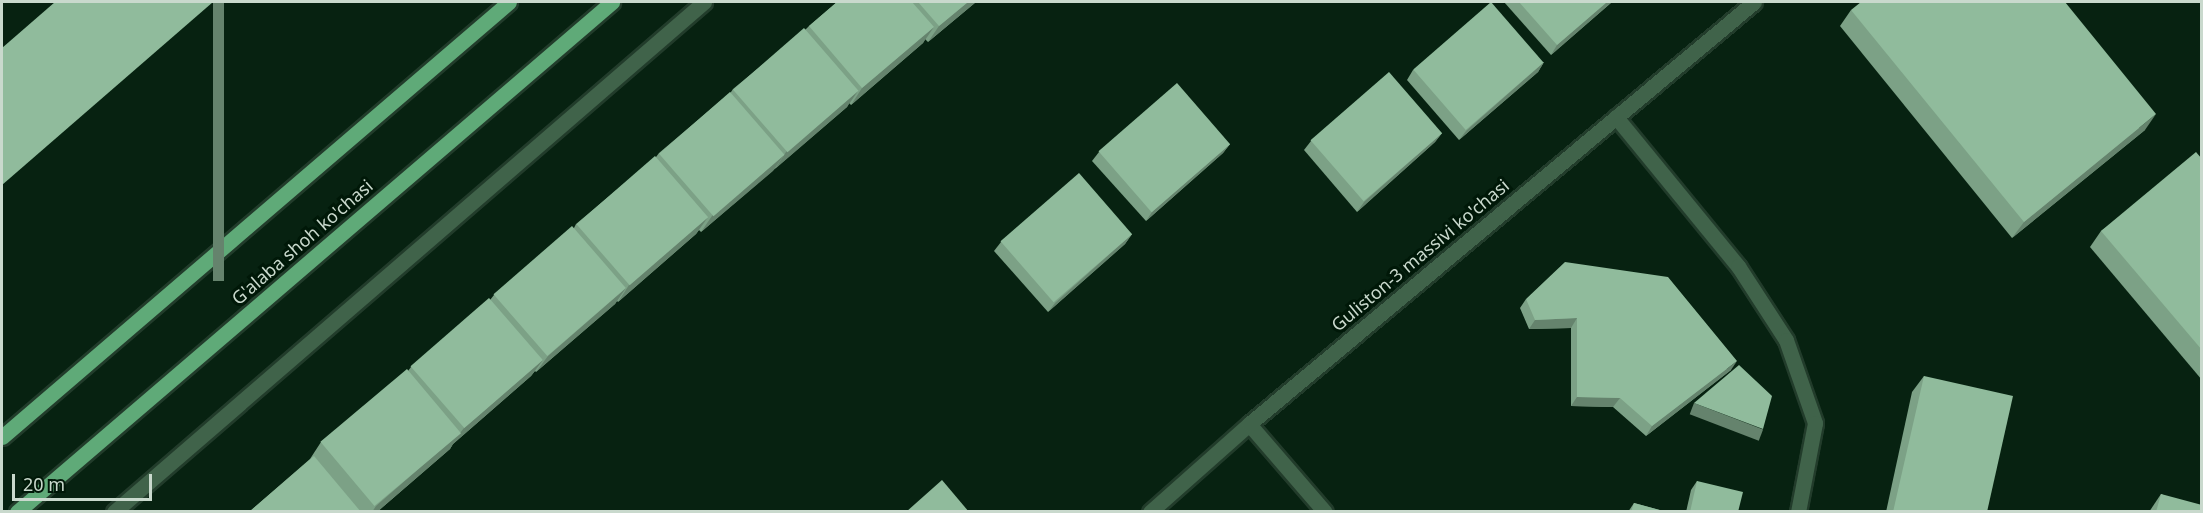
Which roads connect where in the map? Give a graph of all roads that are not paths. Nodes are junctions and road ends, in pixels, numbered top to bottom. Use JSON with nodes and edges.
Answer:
{"nodes":[{"id":1,"x":509,"y":2,"type":"edge"},
{"id":2,"x":612,"y":2,"type":"edge"},
{"id":3,"x":704,"y":2,"type":"edge"},
{"id":4,"x":1754,"y":2,"type":"edge"},
{"id":5,"x":1616,"y":117,"type":"junction"},
{"id":6,"x":1249,"y":424,"type":"junction"},
{"id":7,"x":2,"y":437,"type":"edge"},
{"id":8,"x":17,"y":512,"type":"edge"},
{"id":9,"x":114,"y":512,"type":"edge"},
{"id":10,"x":1150,"y":512,"type":"edge"},
{"id":11,"x":1325,"y":512,"type":"edge"},
{"id":12,"x":1798,"y":512,"type":"edge"}],
"edges":[{"from":1,"to":7,"type":"main road"},
{"from":2,"to":8,"type":"main road","name":"G'alaba shoh ko'chasi"},
{"from":3,"to":9,"type":"street"},
{"from":4,"to":5,"type":"street","name":"Guliston-3 massivi ko'chasi"},
{"from":5,"to":6,"type":"street","name":"Guliston-3 massivi ko'chasi"},
{"from":5,"to":12,"type":"street"},
{"from":6,"to":10,"type":"street","name":"Guliston-3 massivi ko'chasi"},
{"from":6,"to":11,"type":"street"}]}
